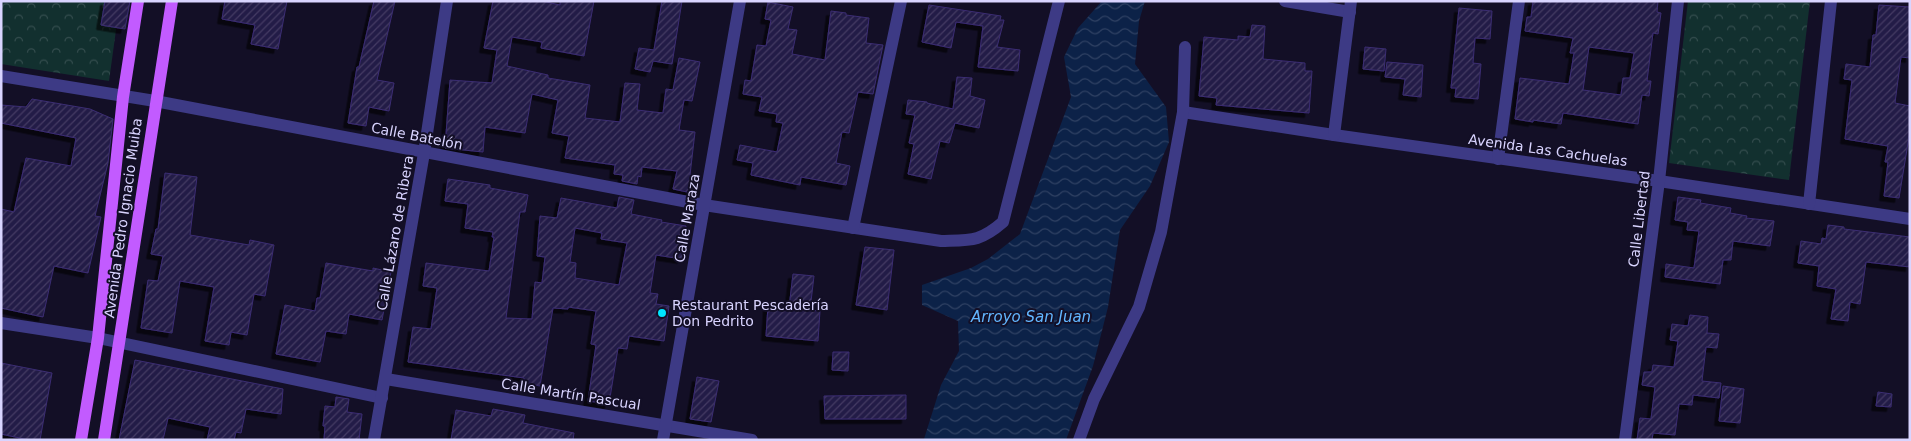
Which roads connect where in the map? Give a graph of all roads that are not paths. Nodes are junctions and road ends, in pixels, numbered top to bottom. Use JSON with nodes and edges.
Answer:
{"nodes":[{"id":1,"x":138,"y":1,"type":"edge"},
{"id":2,"x":172,"y":1,"type":"edge"},
{"id":3,"x":447,"y":1,"type":"edge"},
{"id":4,"x":740,"y":1,"type":"edge"},
{"id":5,"x":901,"y":1,"type":"edge"},
{"id":6,"x":1059,"y":1,"type":"edge"},
{"id":7,"x":1285,"y":1,"type":"edge"},
{"id":8,"x":1519,"y":1,"type":"edge"},
{"id":9,"x":1678,"y":1,"type":"edge"},
{"id":10,"x":1831,"y":1,"type":"edge"},
{"id":11,"x":1351,"y":6,"type":"edge"},
{"id":12,"x":1185,"y":47,"type":"dead end"},
{"id":13,"x":1,"y":76,"type":"edge"},
{"id":14,"x":123,"y":97,"type":"junction"},
{"id":15,"x":155,"y":101,"type":"junction"},
{"id":16,"x":1183,"y":112,"type":"junction"},
{"id":17,"x":1334,"y":135,"type":"junction"},
{"id":18,"x":424,"y":153,"type":"junction"},
{"id":19,"x":1498,"y":159,"type":"junction"},
{"id":20,"x":1659,"y":180,"type":"junction"},
{"id":21,"x":1809,"y":204,"type":"junction"},
{"id":22,"x":704,"y":205,"type":"junction"},
{"id":23,"x":1910,"y":219,"type":"edge"},
{"id":24,"x":853,"y":228,"type":"junction"},
{"id":25,"x":1,"y":323,"type":"edge"},
{"id":26,"x":98,"y":338,"type":"junction"},
{"id":27,"x":119,"y":343,"type":"junction"},
{"id":28,"x":386,"y":379,"type":"junction"},
{"id":29,"x":382,"y":398,"type":"junction"},
{"id":30,"x":666,"y":425,"type":"junction"},
{"id":31,"x":80,"y":440,"type":"edge"},
{"id":32,"x":104,"y":440,"type":"edge"},
{"id":33,"x":374,"y":440,"type":"edge"},
{"id":34,"x":663,"y":440,"type":"edge"},
{"id":35,"x":752,"y":440,"type":"edge"},
{"id":36,"x":1079,"y":440,"type":"edge"},
{"id":37,"x":1625,"y":440,"type":"edge"}],
"edges":[{"from":1,"to":14,"type":"main road","name":"Avenida Pedro Ignacio Muiba"},
{"from":2,"to":15,"type":"main road","name":"Avenida Pedro Ignacio Muiba"},
{"from":3,"to":18,"type":"street","name":"Calle Lázaro de Ribera"},
{"from":4,"to":22,"type":"street","name":"Calle Maraza"},
{"from":5,"to":24,"type":"street"},
{"from":6,"to":24,"type":"street","name":"Calle Batelón"},
{"from":7,"to":11,"type":"street"},
{"from":8,"to":19,"type":"street"},
{"from":9,"to":20,"type":"street","name":"Calle Libertad"},
{"from":10,"to":21,"type":"street"},
{"from":11,"to":17,"type":"street"},
{"from":12,"to":16,"type":"street"},
{"from":13,"to":14,"type":"street","name":"Calle Batelón"},
{"from":14,"to":15,"type":"street","name":"Calle Batelón"},
{"from":14,"to":26,"type":"main road","name":"Avenida Pedro Ignacio Muiba"},
{"from":15,"to":18,"type":"street","name":"Calle Batelón"},
{"from":15,"to":27,"type":"main road","name":"Avenida Pedro Ignacio Muiba"},
{"from":16,"to":17,"type":"street","name":"Avenida Las Cachuelas"},
{"from":16,"to":36,"type":"street"},
{"from":17,"to":19,"type":"street","name":"Avenida Las Cachuelas"},
{"from":18,"to":22,"type":"street","name":"Calle Batelón"},
{"from":18,"to":28,"type":"street","name":"Calle Lázaro de Ribera"},
{"from":19,"to":20,"type":"street","name":"Avenida Las Cachuelas"},
{"from":20,"to":21,"type":"street","name":"Avenida Las Cachuelas"},
{"from":20,"to":37,"type":"street","name":"Calle Libertad"},
{"from":21,"to":23,"type":"street","name":"Avenida Las Cachuelas"},
{"from":22,"to":24,"type":"street","name":"Calle Batelón"},
{"from":22,"to":30,"type":"street","name":"Calle Maraza"},
{"from":25,"to":26,"type":"street"},
{"from":26,"to":27,"type":"street"},
{"from":26,"to":31,"type":"main road","name":"Avenida Pedro Ignacio Muiba"},
{"from":27,"to":29,"type":"street"},
{"from":27,"to":32,"type":"main road","name":"Avenida Pedro Ignacio Muiba"},
{"from":28,"to":29,"type":"street","name":"Calle Lázaro de Ribera"},
{"from":28,"to":30,"type":"street","name":"Calle Martín Pascual"},
{"from":29,"to":33,"type":"street","name":"Calle Lázaro de Ribera"},
{"from":30,"to":34,"type":"street","name":"Calle Maraza"},
{"from":30,"to":35,"type":"street","name":"Calle Martín Pascual"}]}
